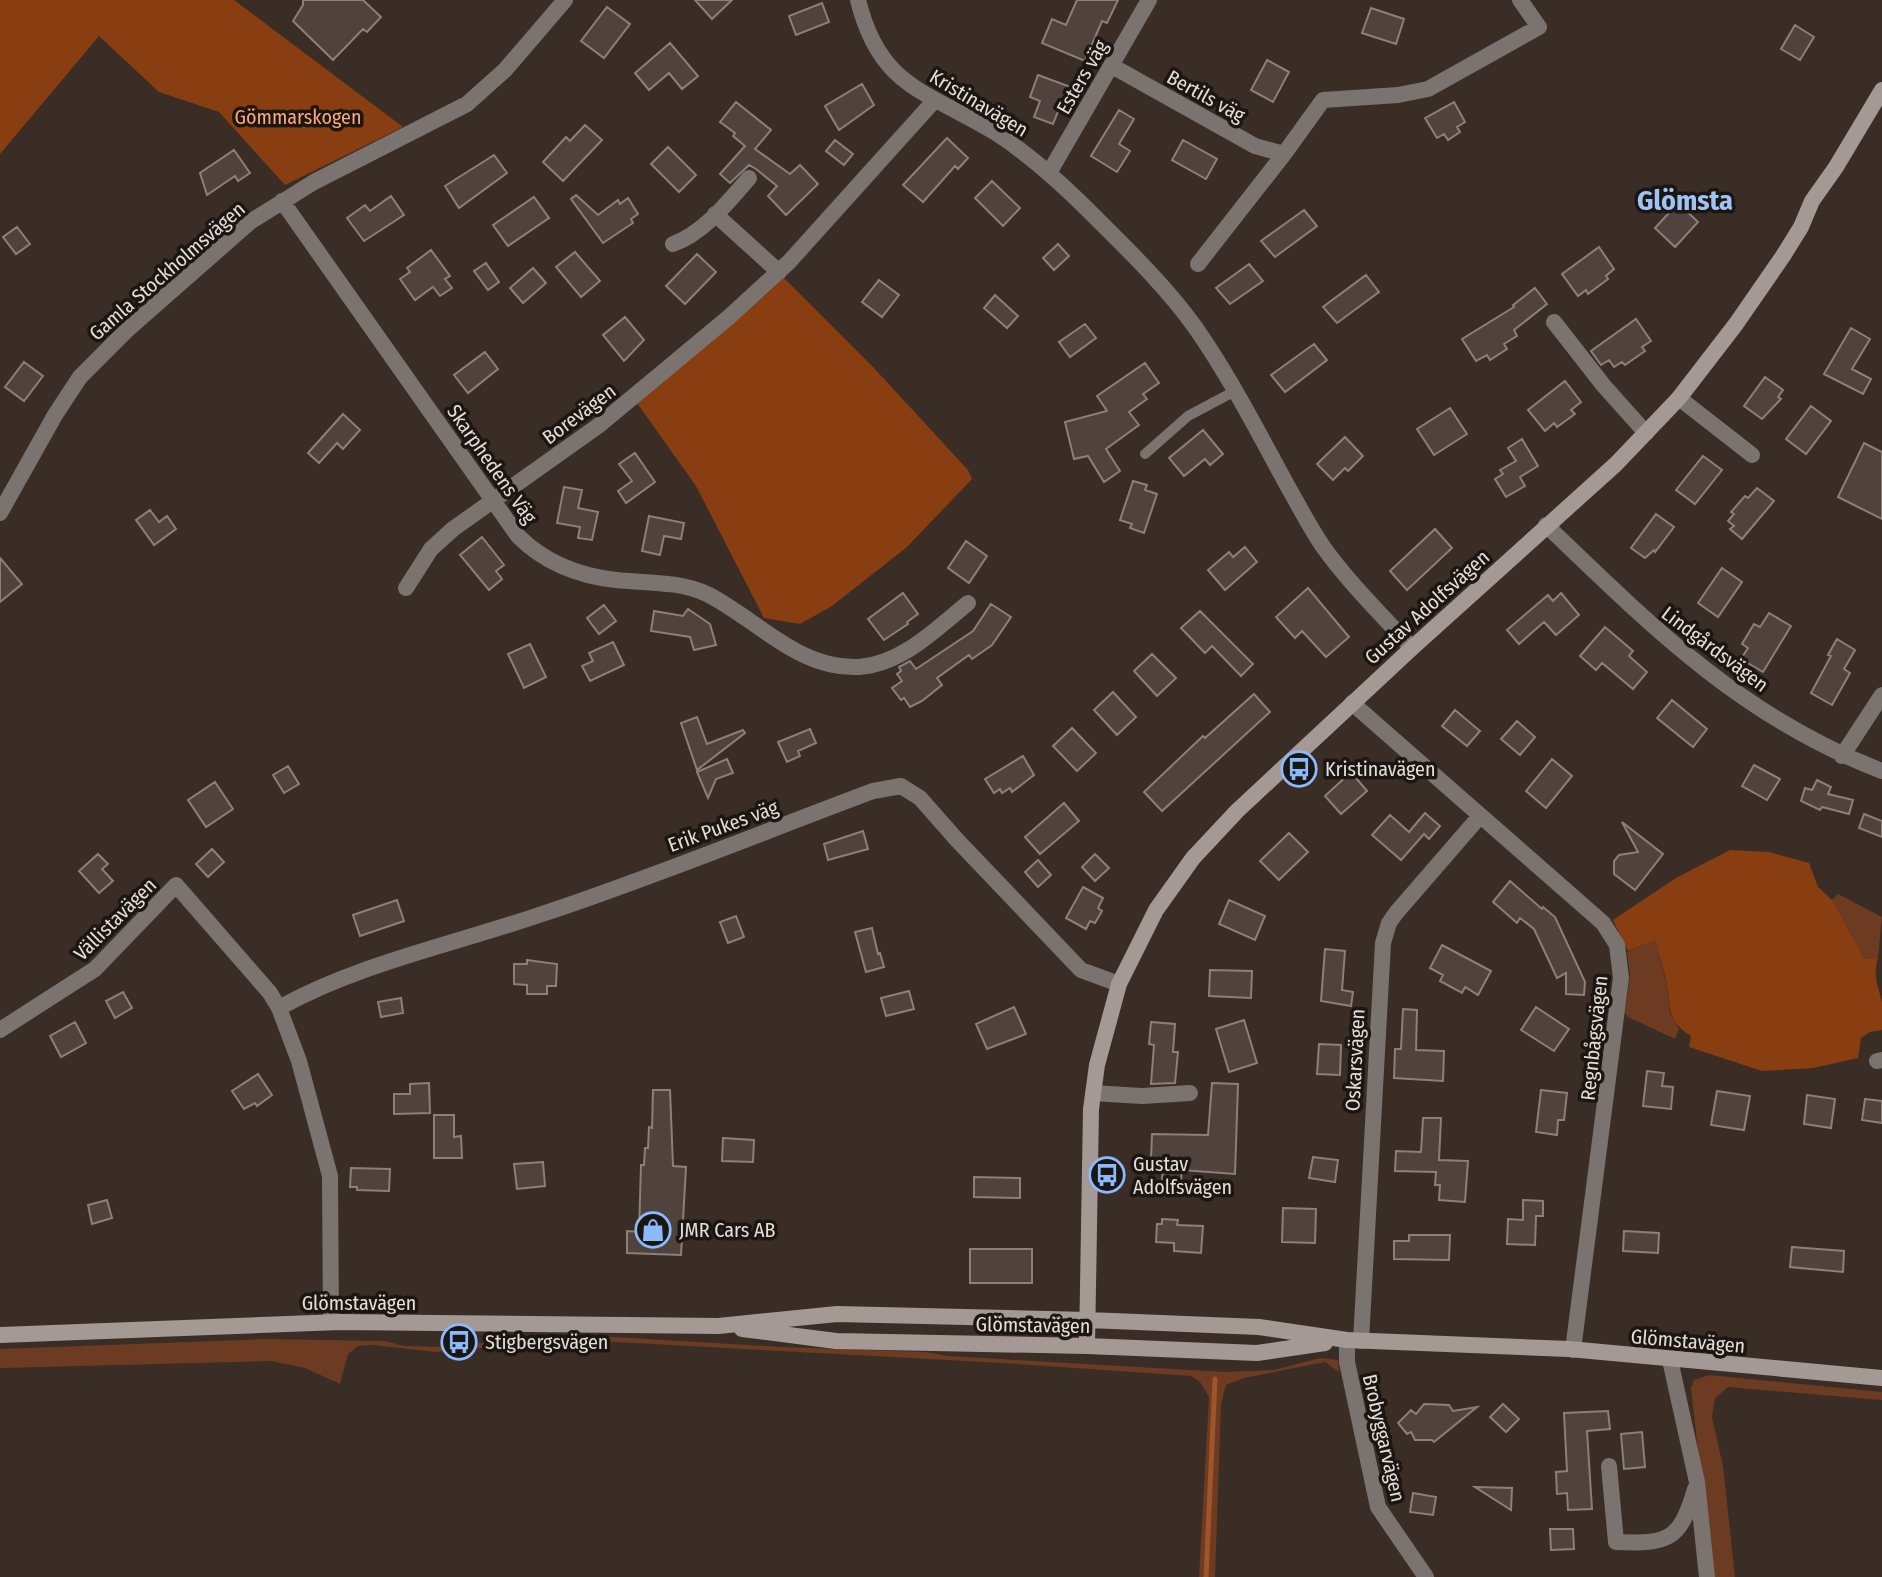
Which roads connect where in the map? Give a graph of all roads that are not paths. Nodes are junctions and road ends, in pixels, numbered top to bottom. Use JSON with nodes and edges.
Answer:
{"nodes":[{"id":1,"x":565,"y":0,"type":"edge"},
{"id":2,"x":858,"y":0,"type":"edge"},
{"id":3,"x":1149,"y":0,"type":"edge"},
{"id":4,"x":1520,"y":0,"type":"edge"},
{"id":5,"x":1112,"y":66,"type":"junction"},
{"id":6,"x":1882,"y":90,"type":"edge"},
{"id":7,"x":934,"y":101,"type":"junction"},
{"id":8,"x":1284,"y":154,"type":"junction"},
{"id":9,"x":1049,"y":173,"type":"junction"},
{"id":10,"x":749,"y":178,"type":"dead end"},
{"id":11,"x":282,"y":201,"type":"junction"},
{"id":12,"x":715,"y":214,"type":"junction"},
{"id":13,"x":673,"y":244,"type":"dead end"},
{"id":14,"x":1198,"y":264,"type":"dead end"},
{"id":15,"x":779,"y":272,"type":"junction"},
{"id":16,"x":1554,"y":322,"type":"dead end"},
{"id":17,"x":1235,"y":391,"type":"junction"},
{"id":18,"x":1679,"y":398,"type":"junction"},
{"id":19,"x":1646,"y":433,"type":"junction"},
{"id":20,"x":1145,"y":454,"type":"dead end"},
{"id":21,"x":1752,"y":455,"type":"dead end"},
{"id":22,"x":493,"y":501,"type":"junction"},
{"id":23,"x":0,"y":513,"type":"edge"},
{"id":24,"x":1546,"y":525,"type":"junction"},
{"id":25,"x":406,"y":588,"type":"dead end"},
{"id":26,"x":968,"y":603,"type":"dead end"},
{"id":27,"x":1412,"y":648,"type":"junction"},
{"id":28,"x":1882,"y":695,"type":"edge"},
{"id":29,"x":1352,"y":703,"type":"junction"},
{"id":30,"x":1842,"y":756,"type":"junction"},
{"id":31,"x":1882,"y":771,"type":"edge"},
{"id":32,"x":1480,"y":816,"type":"junction"},
{"id":33,"x":1119,"y":984,"type":"junction"},
{"id":34,"x":279,"y":1008,"type":"junction"},
{"id":35,"x":0,"y":1030,"type":"edge"},
{"id":36,"x":1093,"y":1093,"type":"junction"},
{"id":37,"x":1190,"y":1093,"type":"dead end"},
{"id":38,"x":1088,"y":1320,"type":"junction"},
{"id":39,"x":331,"y":1322,"type":"junction"},
{"id":40,"x":718,"y":1326,"type":"junction"},
{"id":41,"x":0,"y":1335,"type":"edge"},
{"id":42,"x":1354,"y":1341,"type":"junction"},
{"id":43,"x":1087,"y":1346,"type":"junction"},
{"id":44,"x":1573,"y":1350,"type":"junction"},
{"id":45,"x":1670,"y":1360,"type":"junction"},
{"id":46,"x":1882,"y":1378,"type":"edge"},
{"id":47,"x":1609,"y":1466,"type":"dead end"},
{"id":48,"x":1697,"y":1482,"type":"junction"},
{"id":49,"x":1426,"y":1577,"type":"edge"},
{"id":50,"x":1707,"y":1577,"type":"edge"}],
"edges":[{"from":1,"to":11,"type":"street","name":"Gamla Stockholmsvägen"},
{"from":2,"to":7,"type":"street","name":"Kristinavägen"},
{"from":3,"to":5,"type":"street","name":"Esters väg"},
{"from":4,"to":8,"type":"street"},
{"from":5,"to":8,"type":"street","name":"Bertils väg"},
{"from":5,"to":9,"type":"street","name":"Esters väg"},
{"from":6,"to":18,"type":"main road","name":"Gustav Adolfsvägen"},
{"from":7,"to":9,"type":"street","name":"Kristinavägen"},
{"from":7,"to":15,"type":"street","name":"Borevägen"},
{"from":8,"to":14,"type":"street"},
{"from":9,"to":17,"type":"street","name":"Kristinavägen"},
{"from":10,"to":12,"type":"street"},
{"from":11,"to":22,"type":"street","name":"Skarphedens Väg"},
{"from":11,"to":23,"type":"street","name":"Gamla Stockholmsvägen"},
{"from":12,"to":13,"type":"street"},
{"from":12,"to":15,"type":"street"},
{"from":15,"to":22,"type":"street","name":"Borevägen"},
{"from":16,"to":19,"type":"street"},
{"from":17,"to":20,"type":"lane"},
{"from":17,"to":27,"type":"street","name":"Kristinavägen"},
{"from":18,"to":19,"type":"main road","name":"Gustav Adolfsvägen"},
{"from":18,"to":21,"type":"street"},
{"from":19,"to":24,"type":"main road","name":"Gustav Adolfsvägen"},
{"from":22,"to":25,"type":"street","name":"Borevägen"},
{"from":22,"to":26,"type":"street","name":"Skarphedens Väg"},
{"from":24,"to":27,"type":"main road","name":"Gustav Adolfsvägen"},
{"from":24,"to":30,"type":"street","name":"Lindgårdsvägen"},
{"from":27,"to":29,"type":"main road","name":"Gustav Adolfsvägen"},
{"from":28,"to":30,"type":"street"},
{"from":29,"to":32,"type":"street","name":"Regnbågsvägen"},
{"from":29,"to":33,"type":"main road","name":"Gustav Adolfsvägen"},
{"from":30,"to":31,"type":"street","name":"Lindgårdsvägen"},
{"from":32,"to":42,"type":"street","name":"Oskarsvägen"},
{"from":32,"to":44,"type":"street","name":"Regnbågsvägen"},
{"from":33,"to":34,"type":"street","name":"Erik Pukes väg"},
{"from":33,"to":36,"type":"main road","name":"Gustav Adolfsvägen"},
{"from":34,"to":35,"type":"street","name":"Vällistavägen"},
{"from":34,"to":39,"type":"street"},
{"from":36,"to":37,"type":"street"},
{"from":36,"to":38,"type":"main road","name":"Gustav Adolfsvägen"},
{"from":38,"to":40,"type":"main road","name":"Glömstavägen"},
{"from":38,"to":42,"type":"main road","name":"Glömstavägen"},
{"from":38,"to":43,"type":"main road","name":"Gustav Adolfsvägen"},
{"from":39,"to":40,"type":"main road","name":"Glömstavägen"},
{"from":39,"to":41,"type":"main road","name":"Glömstavägen"},
{"from":40,"to":43,"type":"main road","name":"Glömstavägen"},
{"from":42,"to":43,"type":"main road","name":"Glömstavägen"},
{"from":42,"to":44,"type":"main road","name":"Glömstavägen"},
{"from":42,"to":49,"type":"street","name":"Brobyggarvägen"},
{"from":44,"to":45,"type":"main road","name":"Glömstavägen"},
{"from":45,"to":46,"type":"main road","name":"Glömstavägen"},
{"from":45,"to":48,"type":"street"},
{"from":47,"to":48,"type":"street"},
{"from":48,"to":50,"type":"street"}]}
